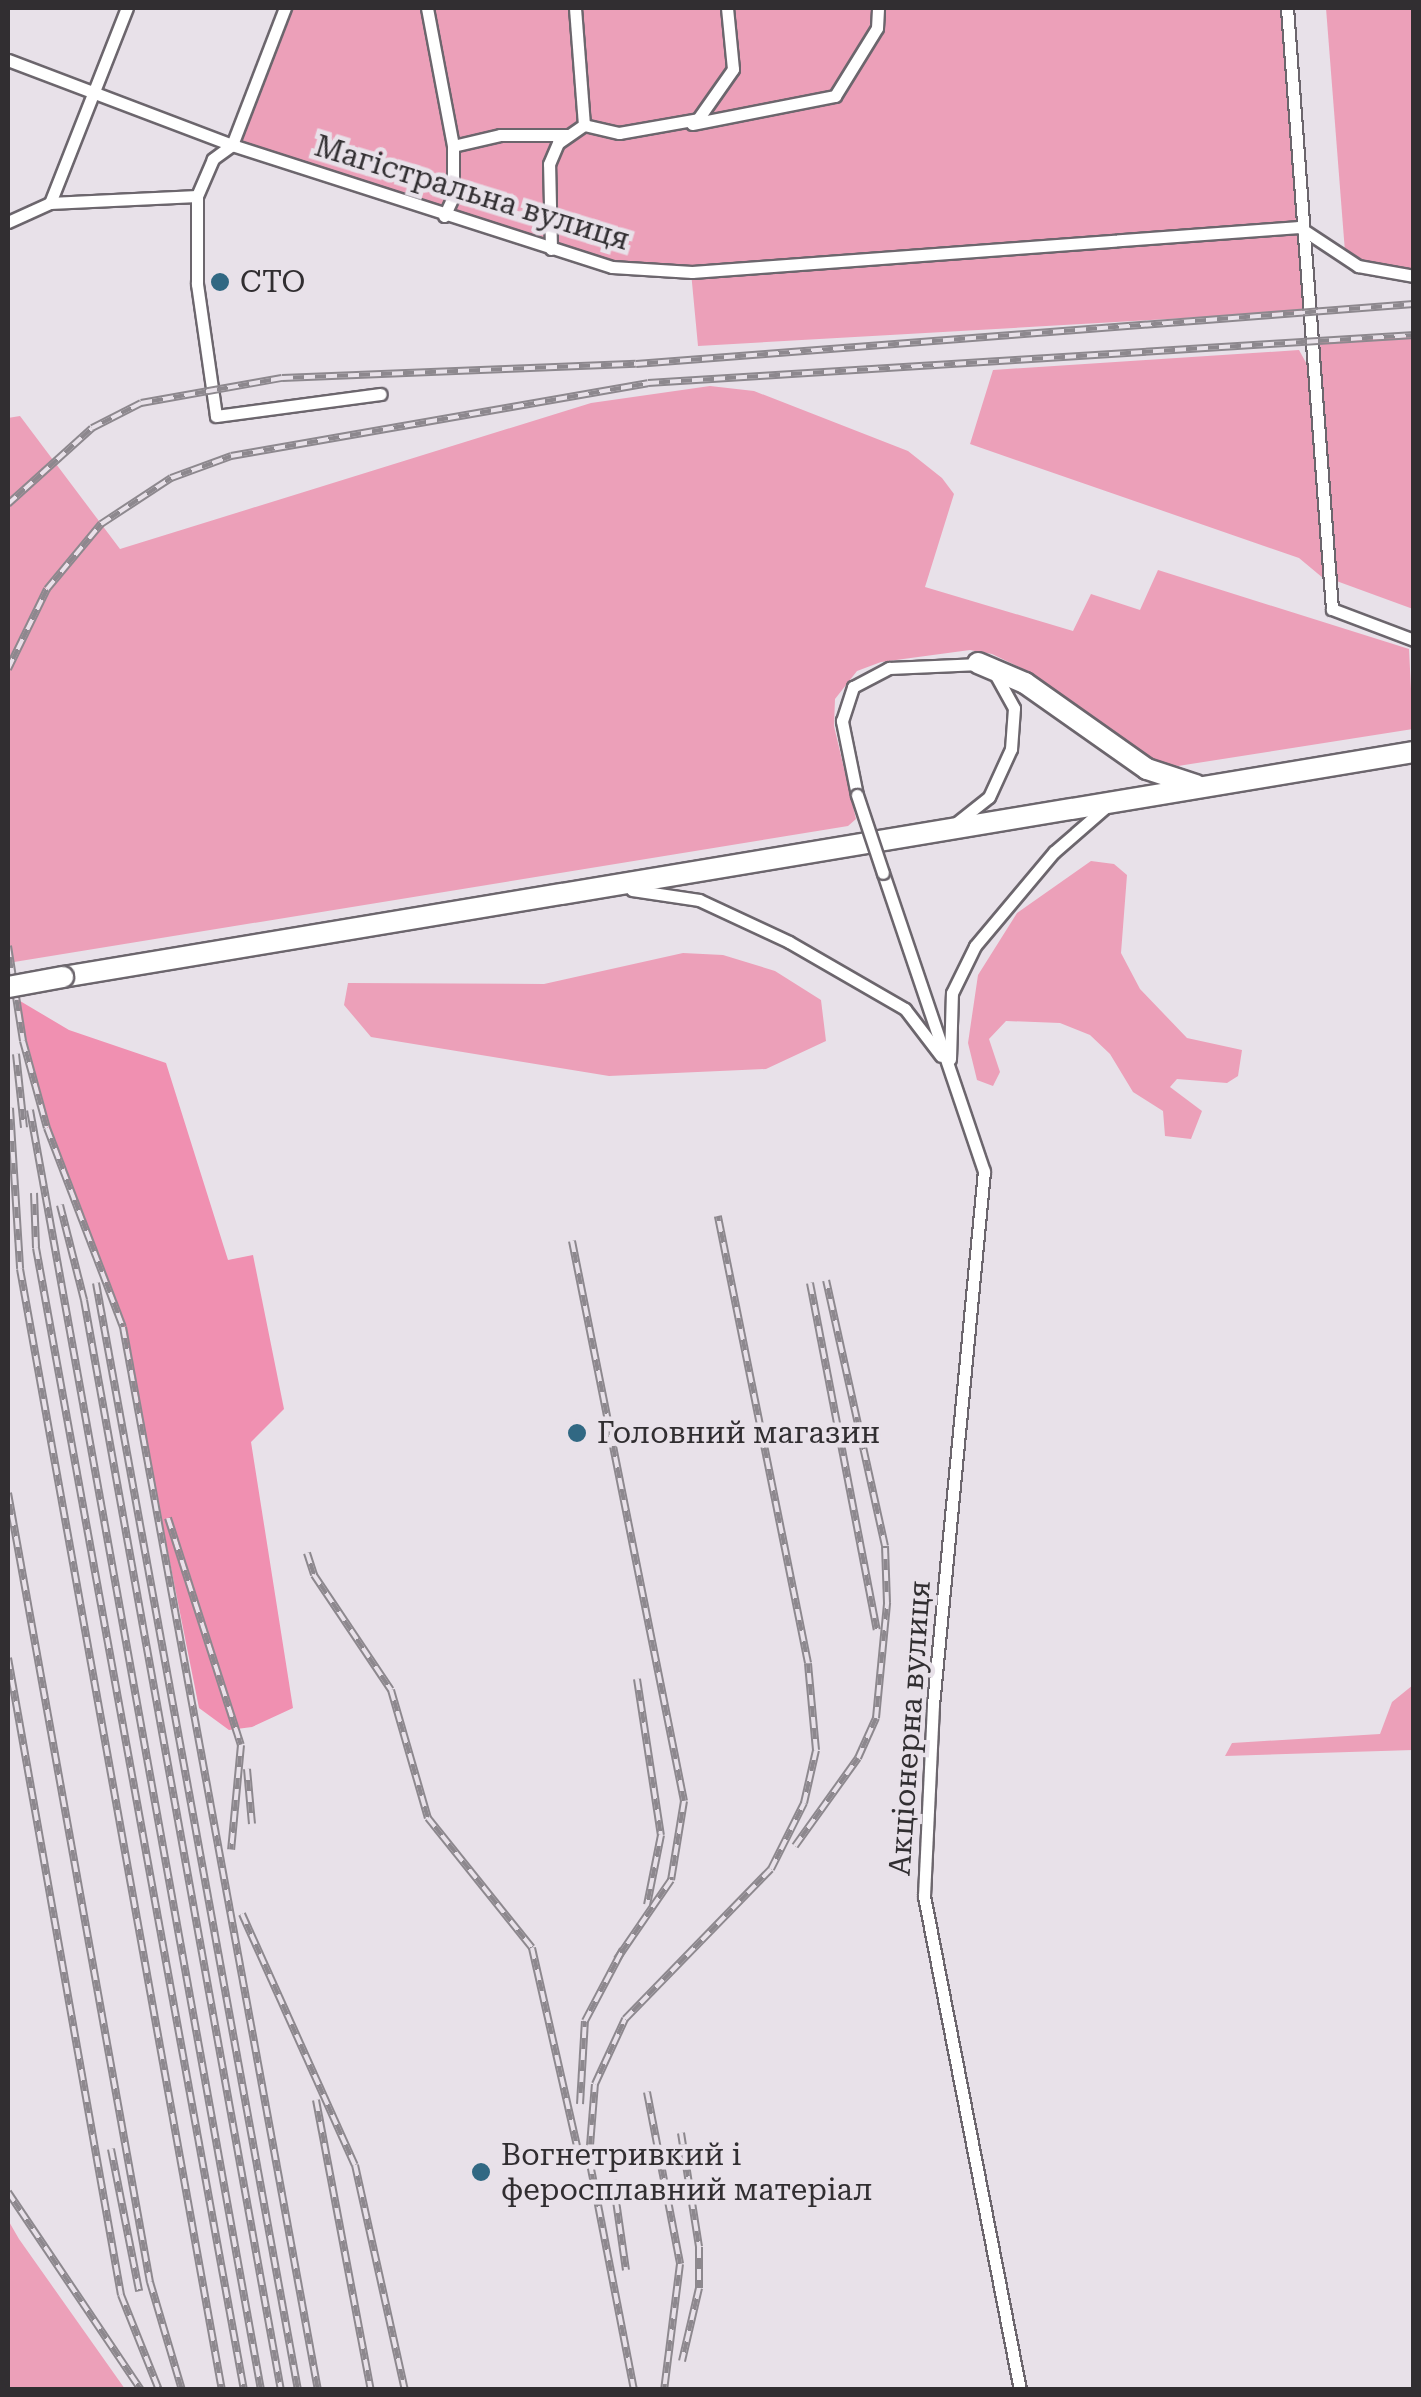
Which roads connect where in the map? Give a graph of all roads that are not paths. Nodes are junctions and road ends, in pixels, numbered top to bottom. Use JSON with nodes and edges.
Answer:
{"nodes":[{"id":1,"x":127,"y":8,"type":"edge"},
{"id":2,"x":284,"y":8,"type":"edge"},
{"id":3,"x":427,"y":8,"type":"edge"},
{"id":4,"x":575,"y":8,"type":"edge"},
{"id":5,"x":727,"y":8,"type":"edge"},
{"id":6,"x":878,"y":8,"type":"edge"},
{"id":7,"x":1287,"y":8,"type":"edge"},
{"id":8,"x":8,"y":60,"type":"edge"},
{"id":9,"x":97,"y":94,"type":"junction"},
{"id":10,"x":584,"y":126,"type":"junction"},
{"id":11,"x":680,"y":126,"type":"junction"},
{"id":12,"x":570,"y":134,"type":"junction"},
{"id":13,"x":232,"y":144,"type":"junction"},
{"id":14,"x":453,"y":146,"type":"junction"},
{"id":15,"x":197,"y":196,"type":"junction"},
{"id":16,"x":50,"y":203,"type":"junction"},
{"id":17,"x":444,"y":216,"type":"junction"},
{"id":18,"x":8,"y":222,"type":"edge"},
{"id":19,"x":1299,"y":228,"type":"junction"},
{"id":20,"x":551,"y":249,"type":"junction"},
{"id":21,"x":1414,"y":276,"type":"edge"},
{"id":22,"x":380,"y":394,"type":"dead end"},
{"id":23,"x":1414,"y":640,"type":"edge"},
{"id":24,"x":978,"y":662,"type":"junction"},
{"id":25,"x":1414,"y":752,"type":"edge"},
{"id":26,"x":1202,"y":787,"type":"junction"},
{"id":27,"x":1112,"y":803,"type":"junction"},
{"id":28,"x":942,"y":830,"type":"junction"},
{"id":29,"x":587,"y":890,"type":"junction"},
{"id":30,"x":8,"y":987,"type":"edge"},
{"id":31,"x":950,"y":1068,"type":"junction"},
{"id":32,"x":1020,"y":2390,"type":"edge"}],
"edges":[{"from":1,"to":9,"type":"street"},
{"from":2,"to":13,"type":"street"},
{"from":3,"to":14,"type":"street"},
{"from":4,"to":10,"type":"street"},
{"from":5,"to":11,"type":"street"},
{"from":6,"to":11,"type":"street"},
{"from":7,"to":19,"type":"street"},
{"from":8,"to":9,"type":"street","name":"Магістральна вулиця"},
{"from":9,"to":13,"type":"street","name":"Магістральна вулиця"},
{"from":9,"to":16,"type":"street"},
{"from":10,"to":11,"type":"street"},
{"from":10,"to":12,"type":"street"},
{"from":12,"to":14,"type":"street"},
{"from":12,"to":20,"type":"street"},
{"from":13,"to":15,"type":"street"},
{"from":13,"to":17,"type":"street","name":"Магістральна вулиця"},
{"from":14,"to":17,"type":"street"},
{"from":15,"to":16,"type":"street"},
{"from":15,"to":22,"type":"street"},
{"from":16,"to":18,"type":"street"},
{"from":17,"to":20,"type":"street","name":"Магістральна вулиця"},
{"from":19,"to":20,"type":"street","name":"Магістральна вулиця"},
{"from":19,"to":21,"type":"street"},
{"from":19,"to":23,"type":"street"},
{"from":24,"to":26,"type":"main road"},
{"from":24,"to":28,"type":"street"},
{"from":24,"to":31,"type":"street","bridge":true},
{"from":25,"to":26,"type":"main road"},
{"from":26,"to":27,"type":"main road"},
{"from":27,"to":28,"type":"main road"},
{"from":27,"to":31,"type":"street"},
{"from":28,"to":29,"type":"main road"},
{"from":29,"to":30,"type":"main road","bridge":true},
{"from":29,"to":31,"type":"street"},
{"from":31,"to":32,"type":"street","name":"Акціонерна вулиця"}]}
